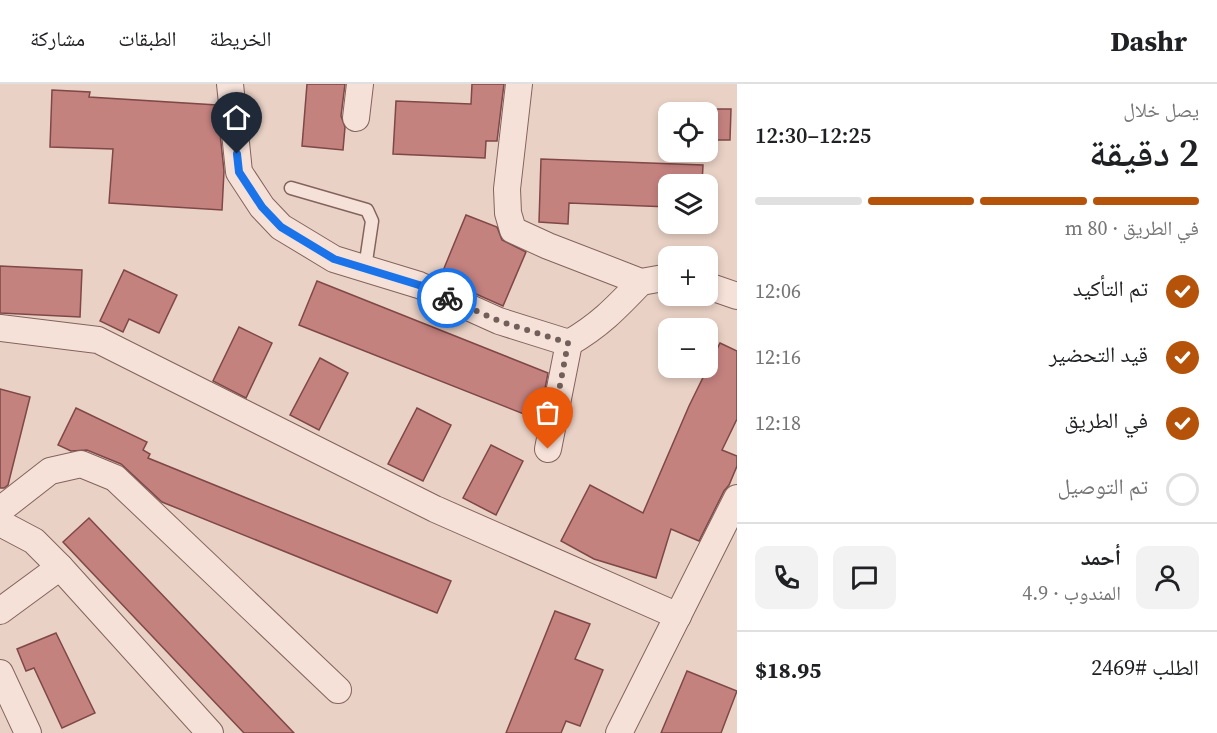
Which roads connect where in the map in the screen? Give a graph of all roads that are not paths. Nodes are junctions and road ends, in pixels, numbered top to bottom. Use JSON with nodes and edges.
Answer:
{"nodes":[{"id":1,"x":230,"y":84,"type":"edge"},
{"id":2,"x":360,"y":84,"type":"edge"},
{"id":3,"x":519,"y":84,"type":"edge"},
{"id":4,"x":356,"y":118,"type":"dead end"},
{"id":5,"x":291,"y":188,"type":"dead end"},
{"id":6,"x":365,"y":268,"type":"junction"},
{"id":7,"x":658,"y":280,"type":"edge"},
{"id":8,"x":640,"y":282,"type":"junction"},
{"id":9,"x":718,"y":289,"type":"edge"},
{"id":10,"x":737,"y":296,"type":"edge"},
{"id":11,"x":0,"y":328,"type":"edge"},
{"id":12,"x":568,"y":343,"type":"junction"},
{"id":13,"x":548,"y":449,"type":"dead end"},
{"id":14,"x":737,"y":498,"type":"edge"},
{"id":15,"x":0,"y":510,"type":"edge"},
{"id":16,"x":0,"y":523,"type":"edge"},
{"id":17,"x":60,"y":567,"type":"junction"},
{"id":18,"x":0,"y":611,"type":"edge"},
{"id":19,"x":678,"y":616,"type":"junction"},
{"id":20,"x":0,"y":673,"type":"edge"},
{"id":21,"x":338,"y":690,"type":"dead end"},
{"id":22,"x":28,"y":733,"type":"edge"},
{"id":23,"x":210,"y":733,"type":"edge"},
{"id":24,"x":619,"y":733,"type":"edge"}],
"edges":[{"from":1,"to":6,"type":"street"},
{"from":2,"to":4,"type":"street"},
{"from":3,"to":8,"type":"street"},
{"from":5,"to":6,"type":"lane"},
{"from":6,"to":12,"type":"street"},
{"from":7,"to":8,"type":"street"},
{"from":8,"to":12,"type":"street"},
{"from":9,"to":10,"type":"street"},
{"from":11,"to":19,"type":"street"},
{"from":12,"to":13,"type":"street"},
{"from":14,"to":19,"type":"street"},
{"from":15,"to":21,"type":"street"},
{"from":16,"to":17,"type":"street"},
{"from":17,"to":18,"type":"street"},
{"from":17,"to":23,"type":"street"},
{"from":19,"to":24,"type":"street"},
{"from":20,"to":22,"type":"street"}]}
